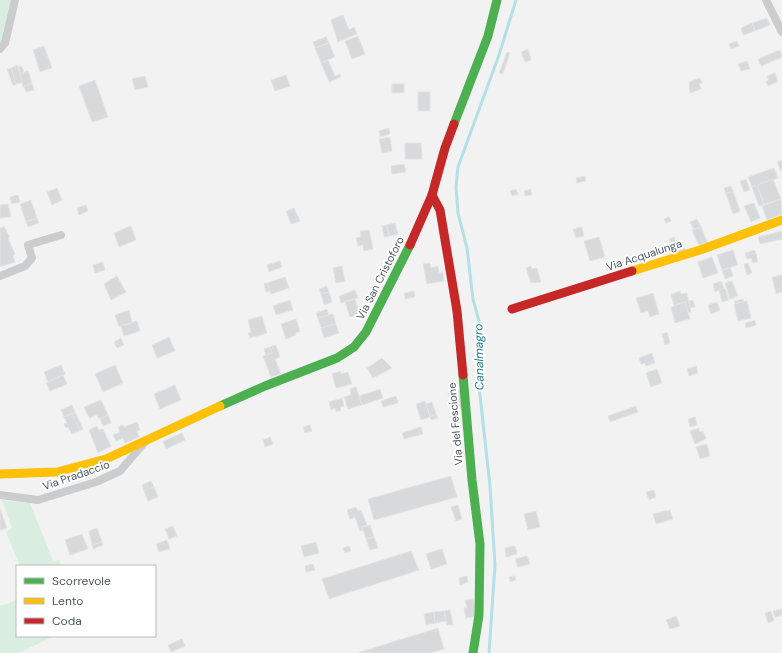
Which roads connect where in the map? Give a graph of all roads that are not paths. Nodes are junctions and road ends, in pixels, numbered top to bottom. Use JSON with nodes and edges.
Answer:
{"nodes":[{"id":1,"x":15,"y":0,"type":"edge"},
{"id":2,"x":497,"y":0,"type":"edge"},
{"id":3,"x":766,"y":0,"type":"edge"},
{"id":4,"x":782,"y":32,"type":"edge"},
{"id":5,"x":0,"y":49,"type":"edge"},
{"id":6,"x":432,"y":195,"type":"junction"},
{"id":7,"x":782,"y":220,"type":"edge"},
{"id":8,"x":61,"y":235,"type":"dead end"},
{"id":9,"x":0,"y":276,"type":"edge"},
{"id":10,"x":512,"y":309,"type":"dead end"},
{"id":11,"x":145,"y":442,"type":"junction"},
{"id":12,"x":0,"y":474,"type":"edge"},
{"id":13,"x":0,"y":495,"type":"edge"},
{"id":14,"x":473,"y":653,"type":"edge"}],
"edges":[{"from":1,"to":5,"type":"street"},
{"from":2,"to":6,"type":"street","name":"Via San Cristoforo"},
{"from":3,"to":4,"type":"street"},
{"from":6,"to":11,"type":"street","name":"Via San Cristoforo"},
{"from":6,"to":14,"type":"street","name":"Via del Fescione"},
{"from":7,"to":10,"type":"street","name":"Via Acqualunga"},
{"from":8,"to":9,"type":"street"},
{"from":11,"to":12,"type":"street","name":"Via San Cristoforo"},
{"from":11,"to":13,"type":"street","name":"Via Pradaccio"}]}
